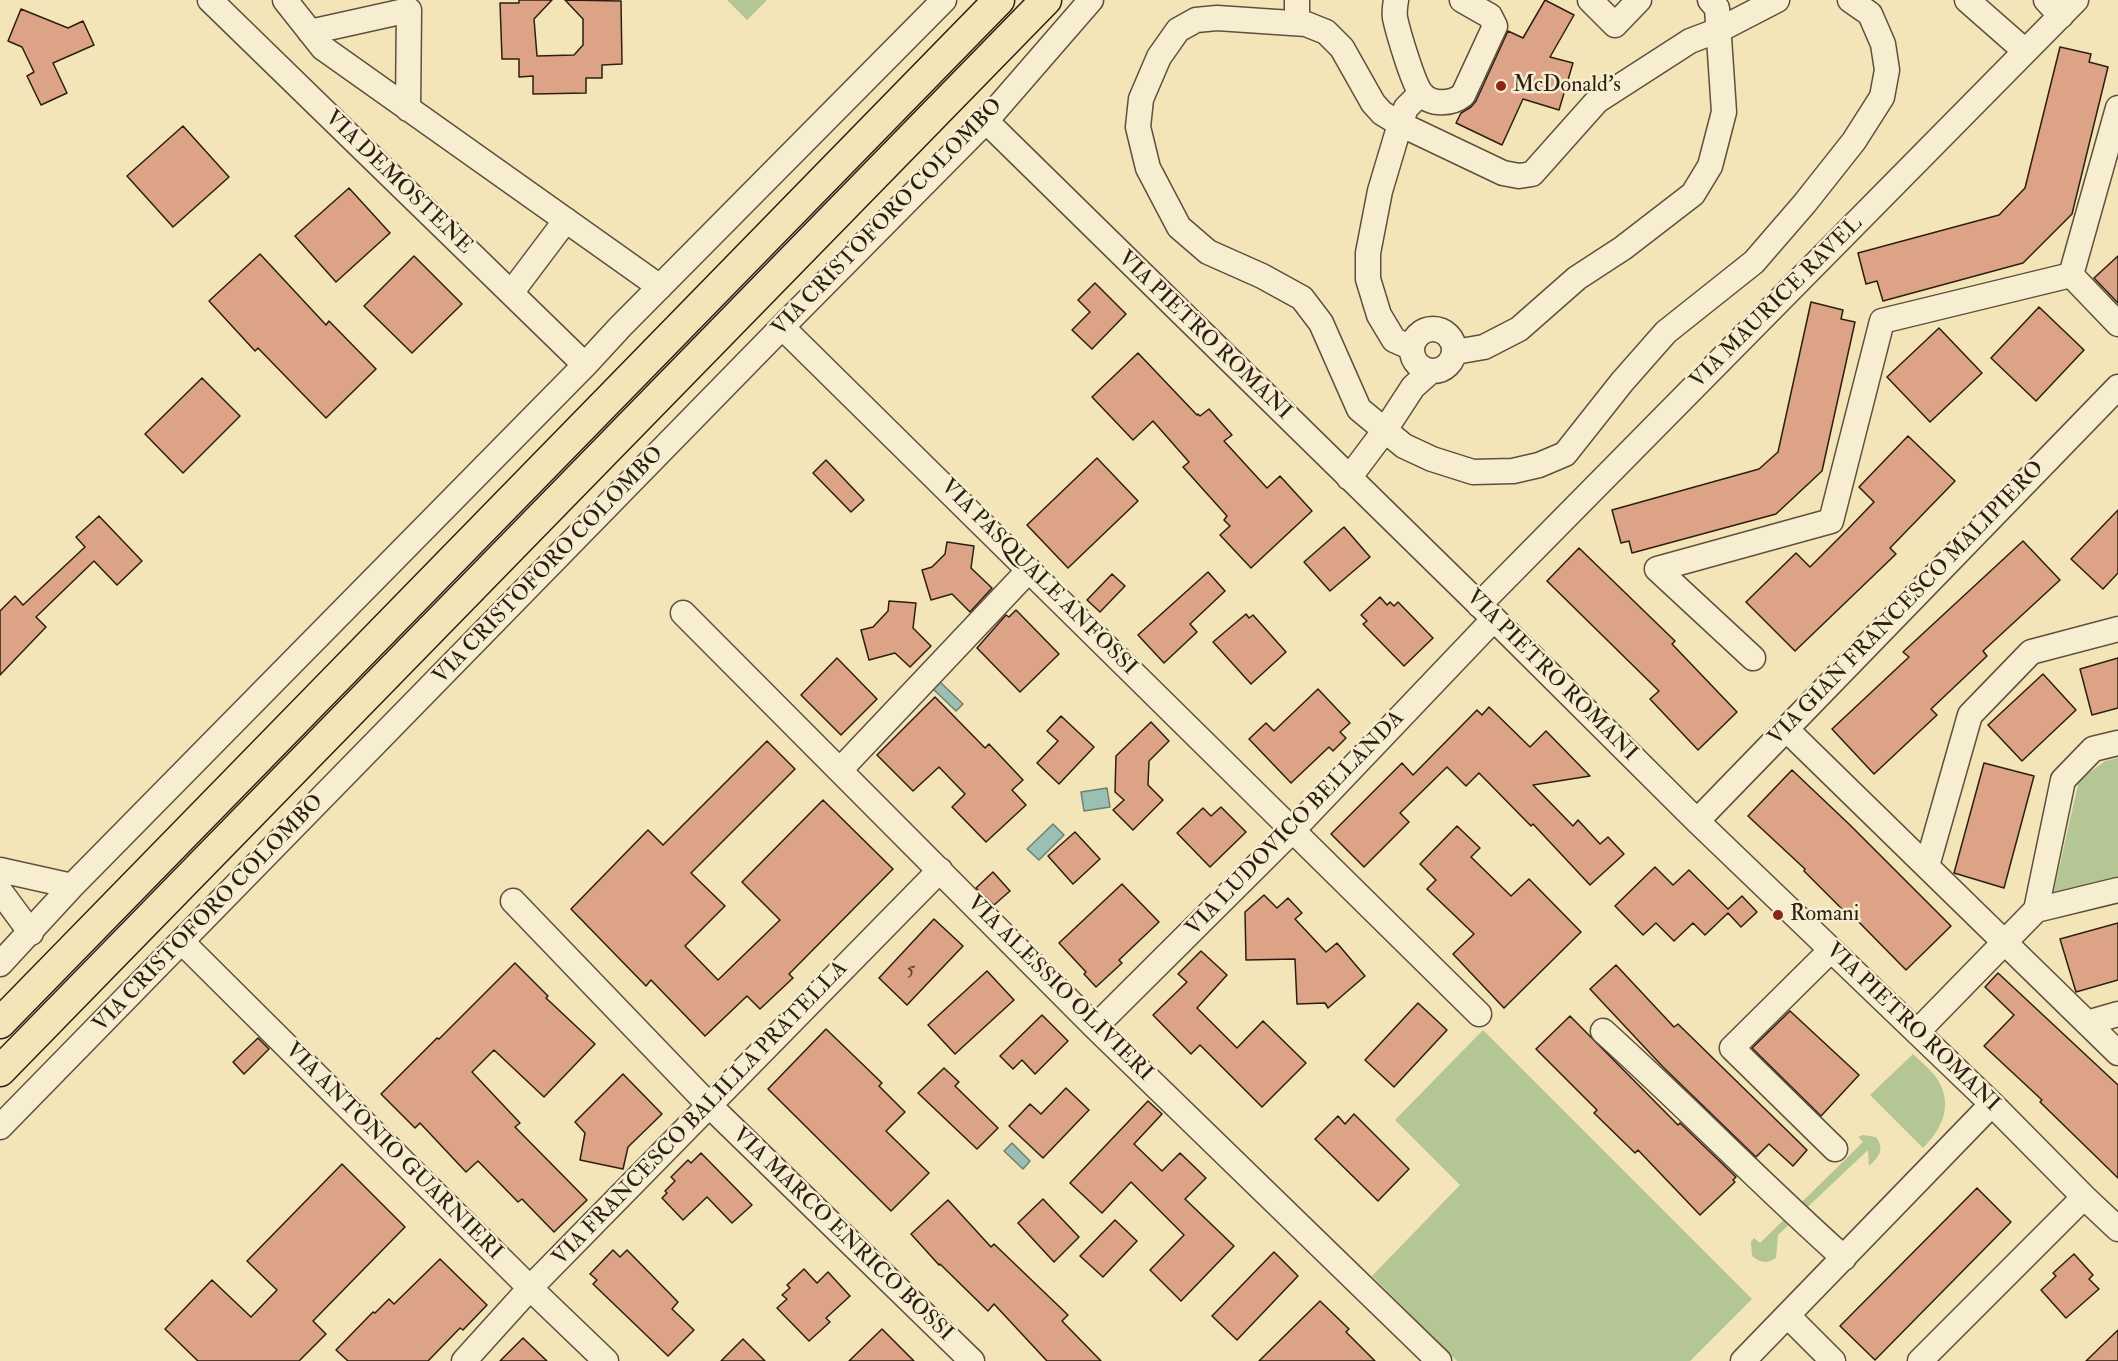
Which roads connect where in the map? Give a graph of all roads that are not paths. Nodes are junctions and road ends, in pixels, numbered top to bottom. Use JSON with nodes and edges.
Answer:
{"nodes":[{"id":1,"x":285,"y":0,"type":"edge"},
{"id":2,"x":944,"y":0,"type":"edge"},
{"id":3,"x":999,"y":0,"type":"edge"},
{"id":4,"x":1046,"y":0,"type":"edge"},
{"id":5,"x":1396,"y":0,"type":"edge"},
{"id":6,"x":1462,"y":0,"type":"edge"},
{"id":7,"x":1590,"y":0,"type":"edge"},
{"id":8,"x":1639,"y":0,"type":"edge"},
{"id":9,"x":1777,"y":0,"type":"edge"},
{"id":10,"x":1850,"y":0,"type":"edge"},
{"id":11,"x":1967,"y":0,"type":"edge"},
{"id":12,"x":216,"y":2,"type":"edge"},
{"id":13,"x":1094,"y":2,"type":"edge"},
{"id":14,"x":414,"y":5,"type":"edge"},
{"id":15,"x":2061,"y":5,"type":"edge"},
{"id":16,"x":1202,"y":10,"type":"edge"},
{"id":17,"x":1716,"y":10,"type":"edge"},
{"id":18,"x":1297,"y":12,"type":"edge"},
{"id":19,"x":310,"y":32,"type":"junction"},
{"id":20,"x":2025,"y":51,"type":"junction"},
{"id":21,"x":1421,"y":93,"type":"junction"},
{"id":22,"x":2118,"y":108,"type":"edge"},
{"id":23,"x":408,"y":109,"type":"junction"},
{"id":24,"x":986,"y":121,"type":"junction"},
{"id":25,"x":1400,"y":124,"type":"junction"},
{"id":26,"x":566,"y":220,"type":"junction"},
{"id":27,"x":2071,"y":274,"type":"junction"},
{"id":28,"x":660,"y":287,"type":"junction"},
{"id":29,"x":510,"y":292,"type":"junction"},
{"id":30,"x":2118,"y":324,"type":"edge"},
{"id":31,"x":782,"y":327,"type":"junction"},
{"id":32,"x":1412,"y":348,"type":"junction"},
{"id":33,"x":1455,"y":352,"type":"junction"},
{"id":34,"x":585,"y":365,"type":"junction"},
{"id":35,"x":1431,"y":371,"type":"junction"},
{"id":36,"x":2118,"y":387,"type":"edge"},
{"id":37,"x":1385,"y":430,"type":"junction"},
{"id":38,"x":1349,"y":478,"type":"junction"},
{"id":39,"x":1029,"y":570,"type":"junction"},
{"id":40,"x":1486,"y":612,"type":"junction"},
{"id":41,"x":683,"y":613,"type":"dead end"},
{"id":42,"x":2118,"y":629,"type":"edge"},
{"id":43,"x":1753,"y":658,"type":"dead end"},
{"id":44,"x":1786,"y":729,"type":"junction"},
{"id":45,"x":2118,"y":743,"type":"edge"},
{"id":46,"x":840,"y":770,"type":"junction"},
{"id":47,"x":1697,"y":821,"type":"junction"},
{"id":48,"x":1293,"y":830,"type":"junction"},
{"id":49,"x":1927,"y":866,"type":"junction"},
{"id":50,"x":0,"y":870,"type":"edge"},
{"id":51,"x":940,"y":870,"type":"junction"},
{"id":52,"x":72,"y":886,"type":"junction"},
{"id":53,"x":2118,"y":890,"type":"edge"},
{"id":54,"x":0,"y":891,"type":"edge"},
{"id":55,"x":513,"y":901,"type":"dead end"},
{"id":56,"x":2037,"y":910,"type":"junction"},
{"id":57,"x":31,"y":933,"type":"junction"},
{"id":58,"x":182,"y":942,"type":"junction"},
{"id":59,"x":2005,"y":942,"type":"junction"},
{"id":60,"x":1831,"y":950,"type":"junction"},
{"id":61,"x":0,"y":964,"type":"edge"},
{"id":62,"x":1479,"y":1014,"type":"dead end"},
{"id":63,"x":2118,"y":1014,"type":"edge"},
{"id":64,"x":0,"y":1023,"type":"edge"},
{"id":65,"x":2087,"y":1023,"type":"junction"},
{"id":66,"x":1095,"y":1027,"type":"junction"},
{"id":67,"x":1603,"y":1031,"type":"dead end"},
{"id":68,"x":1917,"y":1032,"type":"junction"},
{"id":69,"x":2118,"y":1053,"type":"edge"},
{"id":70,"x":0,"y":1071,"type":"edge"},
{"id":71,"x":1992,"y":1104,"type":"junction"},
{"id":72,"x":710,"y":1106,"type":"junction"},
{"id":73,"x":0,"y":1126,"type":"edge"},
{"id":74,"x":1835,"y":1149,"type":"dead end"},
{"id":75,"x":2084,"y":1197,"type":"junction"},
{"id":76,"x":2118,"y":1229,"type":"edge"},
{"id":77,"x":1844,"y":1258,"type":"junction"},
{"id":78,"x":530,"y":1288,"type":"junction"},
{"id":79,"x":1788,"y":1316,"type":"junction"},
{"id":80,"x":464,"y":1361,"type":"edge"},
{"id":81,"x":606,"y":1361,"type":"edge"},
{"id":82,"x":972,"y":1361,"type":"edge"},
{"id":83,"x":1439,"y":1361,"type":"edge"},
{"id":84,"x":1743,"y":1361,"type":"edge"},
{"id":85,"x":1833,"y":1361,"type":"edge"},
{"id":86,"x":1920,"y":1361,"type":"edge"}],
"edges":[{"from":1,"to":19,"type":"street"},
{"from":2,"to":28,"type":"street"},
{"from":3,"to":64,"type":"main road"},
{"from":4,"to":70,"type":"main road","name":"VIA CRISTOFORO COLOMBO"},
{"from":5,"to":21,"type":"street"},
{"from":6,"to":21,"type":"street"},
{"from":7,"to":8,"type":"street"},
{"from":9,"to":17,"type":"street"},
{"from":10,"to":37,"type":"street"},
{"from":11,"to":20,"type":"street"},
{"from":12,"to":29,"type":"street","name":"VIA DEMOSTENE"},
{"from":13,"to":24,"type":"street","name":"VIA CRISTOFORO COLOMBO"},
{"from":14,"to":19,"type":"street"},
{"from":14,"to":23,"type":"street"},
{"from":15,"to":20,"type":"street","name":"VIA MAURICE RAVEL"},
{"from":16,"to":18,"type":"street"},
{"from":16,"to":37,"type":"street"},
{"from":17,"to":25,"type":"street"},
{"from":17,"to":33,"type":"street"},
{"from":18,"to":25,"type":"street"},
{"from":19,"to":23,"type":"street"},
{"from":20,"to":40,"type":"street","name":"VIA MAURICE RAVEL"},
{"from":21,"to":25,"type":"street"},
{"from":22,"to":27,"type":"street"},
{"from":23,"to":26,"type":"street"},
{"from":24,"to":31,"type":"street","name":"VIA CRISTOFORO COLOMBO"},
{"from":24,"to":38,"type":"street","name":"VIA PIETRO ROMANI"},
{"from":25,"to":32,"type":"street"},
{"from":26,"to":28,"type":"street"},
{"from":26,"to":29,"type":"street"},
{"from":27,"to":30,"type":"street"},
{"from":27,"to":43,"type":"street"},
{"from":28,"to":34,"type":"street"},
{"from":29,"to":34,"type":"street","name":"VIA DEMOSTENE"},
{"from":31,"to":39,"type":"street","name":"VIA PASQUALE ANFOSSI"},
{"from":31,"to":58,"type":"street","name":"VIA CRISTOFORO COLOMBO"},
{"from":32,"to":33,"type":"street"},
{"from":32,"to":35,"type":"street"},
{"from":33,"to":35,"type":"street"},
{"from":34,"to":52,"type":"street"},
{"from":35,"to":37,"type":"street"},
{"from":36,"to":44,"type":"street","name":"VIA GIAN FRANCESCO MALIPIERO"},
{"from":37,"to":38,"type":"street"},
{"from":38,"to":40,"type":"street","name":"VIA PIETRO ROMANI"},
{"from":39,"to":46,"type":"street"},
{"from":39,"to":48,"type":"street","name":"VIA PASQUALE ANFOSSI"},
{"from":40,"to":47,"type":"street","name":"VIA PIETRO ROMANI"},
{"from":40,"to":48,"type":"street","name":"VIA LUDOVICO BELLANDA"},
{"from":41,"to":46,"type":"street","name":"VIA ALESSIO OLIVIERI"},
{"from":42,"to":49,"type":"street"},
{"from":44,"to":47,"type":"street","name":"VIA GIAN FRANCESCO MALIPIERO"},
{"from":44,"to":49,"type":"street"},
{"from":45,"to":56,"type":"street"},
{"from":46,"to":51,"type":"street","name":"VIA ALESSIO OLIVIERI"},
{"from":47,"to":60,"type":"street","name":"VIA PIETRO ROMANI"},
{"from":48,"to":62,"type":"street","name":"VIA PASQUALE ANFOSSI"},
{"from":48,"to":66,"type":"street","name":"VIA LUDOVICO BELLANDA"},
{"from":49,"to":59,"type":"street"},
{"from":50,"to":52,"type":"street"},
{"from":51,"to":66,"type":"street","name":"VIA ALESSIO OLIVIERI"},
{"from":51,"to":72,"type":"street","name":"VIA FRANCESCO BALILLA PRATELLA"},
{"from":52,"to":57,"type":"street"},
{"from":53,"to":56,"type":"street"},
{"from":54,"to":57,"type":"street"},
{"from":55,"to":72,"type":"street","name":"VIA MARCO ENRICO BOSSI"},
{"from":56,"to":59,"type":"street"},
{"from":57,"to":61,"type":"street"},
{"from":58,"to":73,"type":"street","name":"VIA CRISTOFORO COLOMBO"},
{"from":58,"to":78,"type":"street","name":"VIA ANTONIO GUARNIERI"},
{"from":59,"to":65,"type":"street"},
{"from":59,"to":68,"type":"street"},
{"from":60,"to":68,"type":"street","name":"VIA PIETRO ROMANI"},
{"from":60,"to":74,"type":"street"},
{"from":63,"to":65,"type":"street"},
{"from":65,"to":69,"type":"street"},
{"from":66,"to":83,"type":"street","name":"VIA ALESSIO OLIVIERI"},
{"from":67,"to":77,"type":"street"},
{"from":68,"to":71,"type":"street","name":"VIA PIETRO ROMANI"},
{"from":71,"to":75,"type":"street","name":"VIA PIETRO ROMANI"},
{"from":71,"to":77,"type":"street"},
{"from":72,"to":78,"type":"street","name":"VIA FRANCESCO BALILLA PRATELLA"},
{"from":72,"to":82,"type":"street","name":"VIA MARCO ENRICO BOSSI"},
{"from":75,"to":76,"type":"street","name":"VIA PIETRO ROMANI"},
{"from":75,"to":86,"type":"street"},
{"from":77,"to":79,"type":"street"},
{"from":78,"to":80,"type":"street","name":"VIA FRANCESCO BALILLA PRATELLA"},
{"from":78,"to":81,"type":"street","name":"VIA ANTONIO GUARNIERI"},
{"from":79,"to":84,"type":"street"},
{"from":79,"to":85,"type":"street"}]}
